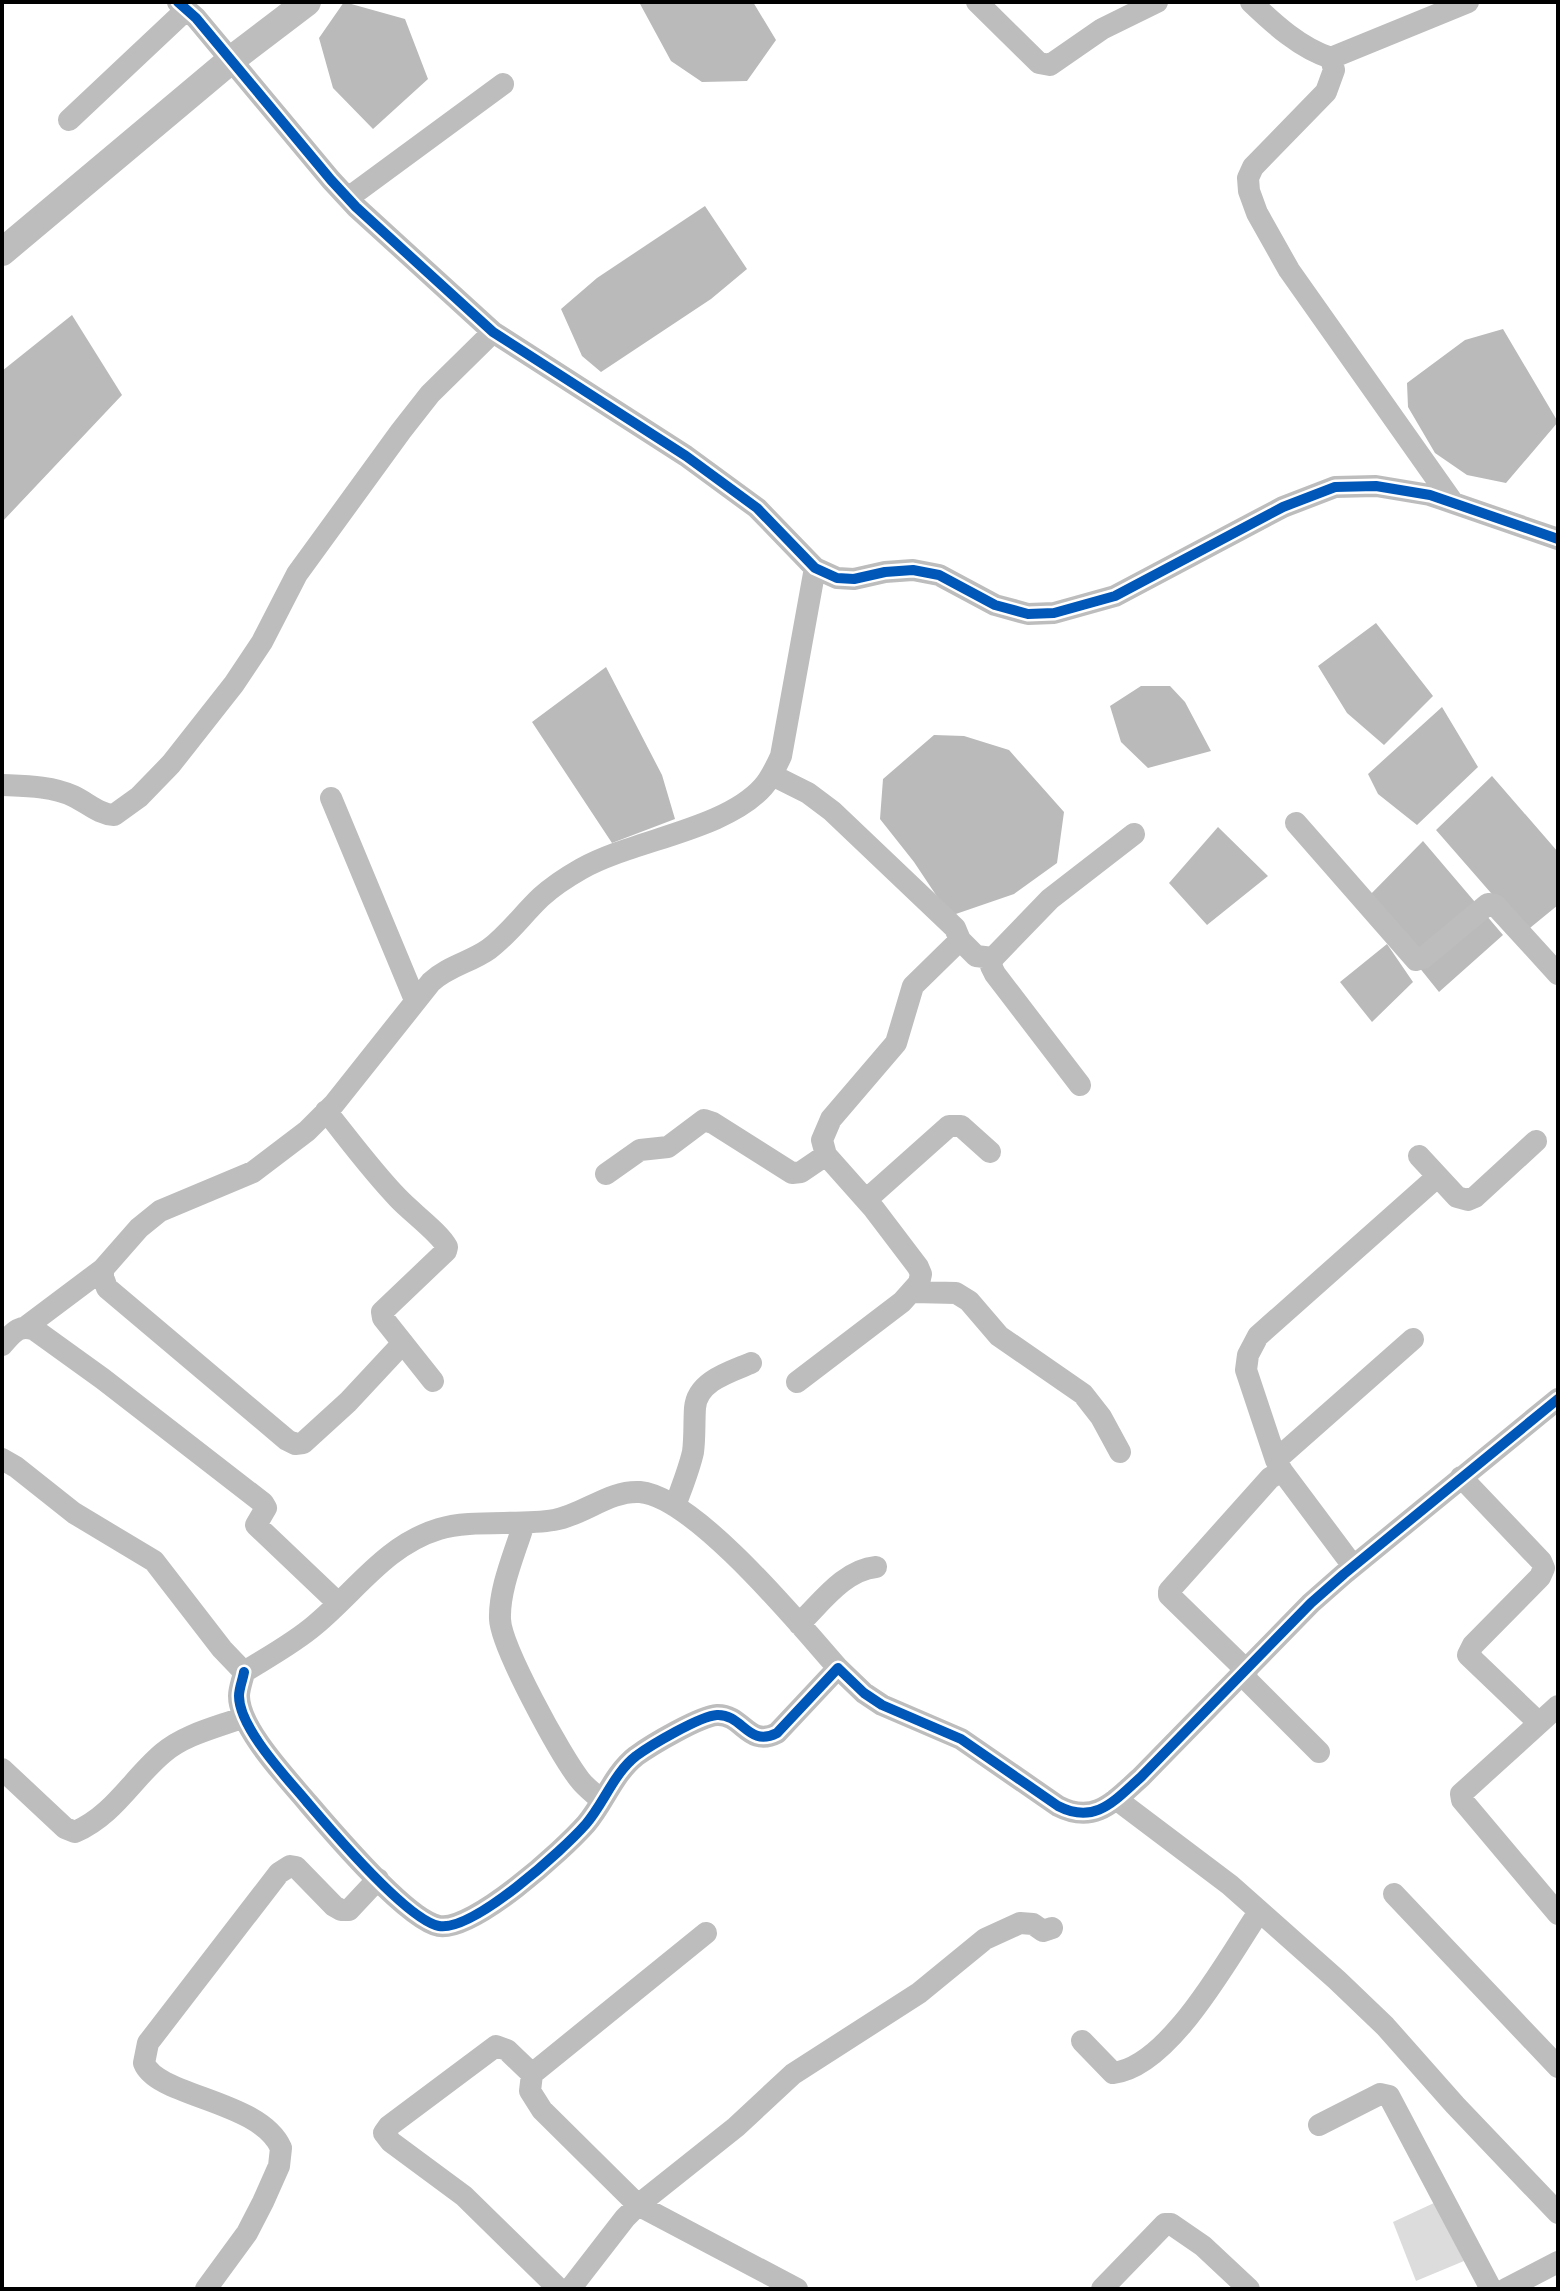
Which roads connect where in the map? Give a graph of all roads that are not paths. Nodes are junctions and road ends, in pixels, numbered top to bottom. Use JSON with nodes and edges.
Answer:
{"nodes":[{"id":1,"x":307,"y":2,"type":"edge"},
{"id":2,"x":977,"y":2,"type":"edge"},
{"id":3,"x":1157,"y":2,"type":"edge"},
{"id":4,"x":1251,"y":2,"type":"edge"},
{"id":5,"x":1468,"y":2,"type":"edge"},
{"id":6,"x":183,"y":6,"type":"edge"},
{"id":7,"x":1331,"y":58,"type":"junction"},
{"id":8,"x":231,"y":60,"type":"junction"},
{"id":9,"x":503,"y":84,"type":"dead end"},
{"id":10,"x":69,"y":120,"type":"dead end"},
{"id":11,"x":348,"y":198,"type":"junction"},
{"id":12,"x":2,"y":252,"type":"edge"},
{"id":13,"x":493,"y":332,"type":"junction"},
{"id":14,"x":1452,"y":501,"type":"junction"},
{"id":15,"x":1558,"y":539,"type":"edge"},
{"id":16,"x":815,"y":568,"type":"junction"},
{"id":17,"x":772,"y":775,"type":"junction"},
{"id":18,"x":2,"y":785,"type":"edge"},
{"id":19,"x":331,"y":798,"type":"dead end"},
{"id":20,"x":1296,"y":823,"type":"dead end"},
{"id":21,"x":1134,"y":834,"type":"dead end"},
{"id":22,"x":960,"y":940,"type":"junction"},
{"id":23,"x":993,"y":958,"type":"junction"},
{"id":24,"x":1558,"y":974,"type":"edge"},
{"id":25,"x":415,"y":1000,"type":"junction"},
{"id":26,"x":1080,"y":1085,"type":"dead end"},
{"id":27,"x":326,"y":1111,"type":"junction"},
{"id":28,"x":1536,"y":1141,"type":"dead end"},
{"id":29,"x":990,"y":1152,"type":"dead end"},
{"id":30,"x":826,"y":1155,"type":"junction"},
{"id":31,"x":1419,"y":1156,"type":"dead end"},
{"id":32,"x":606,"y":1174,"type":"dead end"},
{"id":33,"x":1437,"y":1177,"type":"junction"},
{"id":34,"x":866,"y":1200,"type":"junction"},
{"id":35,"x":103,"y":1269,"type":"junction"},
{"id":36,"x":913,"y":1292,"type":"junction"},
{"id":37,"x":27,"y":1326,"type":"junction"},
{"id":38,"x":1413,"y":1339,"type":"dead end"},
{"id":39,"x":403,"y":1343,"type":"junction"},
{"id":40,"x":2,"y":1345,"type":"edge"},
{"id":41,"x":751,"y":1363,"type":"dead end"},
{"id":42,"x":433,"y":1381,"type":"dead end"},
{"id":43,"x":797,"y":1382,"type":"dead end"},
{"id":44,"x":1558,"y":1399,"type":"edge"},
{"id":45,"x":1120,"y":1452,"type":"dead end"},
{"id":46,"x":2,"y":1459,"type":"edge"},
{"id":47,"x":1279,"y":1466,"type":"junction"},
{"id":48,"x":1461,"y":1477,"type":"junction"},
{"id":49,"x":675,"y":1506,"type":"junction"},
{"id":50,"x":524,"y":1523,"type":"junction"},
{"id":51,"x":1353,"y":1566,"type":"junction"},
{"id":52,"x":876,"y":1567,"type":"dead end"},
{"id":53,"x":338,"y":1603,"type":"junction"},
{"id":54,"x":799,"y":1624,"type":"junction"},
{"id":55,"x":838,"y":1668,"type":"junction"},
{"id":56,"x":244,"y":1672,"type":"junction"},
{"id":57,"x":1245,"y":1673,"type":"junction"},
{"id":58,"x":244,"y":1717,"type":"junction"},
{"id":59,"x":1550,"y":1719,"type":"edge"},
{"id":60,"x":1319,"y":1752,"type":"dead end"},
{"id":61,"x":2,"y":1769,"type":"edge"},
{"id":62,"x":1116,"y":1799,"type":"junction"},
{"id":63,"x":602,"y":1801,"type":"junction"},
{"id":64,"x":378,"y":1879,"type":"junction"},
{"id":65,"x":1394,"y":1894,"type":"dead end"},
{"id":66,"x":1259,"y":1912,"type":"junction"},
{"id":67,"x":1558,"y":1914,"type":"edge"},
{"id":68,"x":1052,"y":1928,"type":"dead end"},
{"id":69,"x":706,"y":1933,"type":"dead end"},
{"id":70,"x":1082,"y":2041,"type":"dead end"},
{"id":71,"x":1558,"y":2067,"type":"edge"},
{"id":72,"x":532,"y":2074,"type":"junction"},
{"id":73,"x":1319,"y":2125,"type":"dead end"},
{"id":74,"x":638,"y":2205,"type":"junction"},
{"id":75,"x":1558,"y":2213,"type":"edge"},
{"id":76,"x":1558,"y":2262,"type":"edge"},
{"id":77,"x":206,"y":2289,"type":"edge"},
{"id":78,"x":559,"y":2289,"type":"edge"},
{"id":79,"x":570,"y":2289,"type":"edge"},
{"id":80,"x":797,"y":2289,"type":"edge"},
{"id":81,"x":1102,"y":2289,"type":"edge"},
{"id":82,"x":1249,"y":2289,"type":"edge"},
{"id":83,"x":1491,"y":2289,"type":"edge"},
{"id":84,"x":1506,"y":2289,"type":"edge"}],
"edges":[{"from":1,"to":8,"type":"main road"},
{"from":2,"to":3,"type":"street"},
{"from":4,"to":7,"type":"street"},
{"from":5,"to":7,"type":"street"},
{"from":6,"to":8,"type":"street"},
{"from":6,"to":10,"type":"street"},
{"from":7,"to":14,"type":"street"},
{"from":8,"to":11,"type":"street"},
{"from":8,"to":12,"type":"main road"},
{"from":9,"to":11,"type":"street"},
{"from":11,"to":13,"type":"street"},
{"from":13,"to":16,"type":"street"},
{"from":13,"to":18,"type":"street"},
{"from":14,"to":15,"type":"street"},
{"from":14,"to":16,"type":"street"},
{"from":16,"to":17,"type":"street"},
{"from":17,"to":22,"type":"street"},
{"from":17,"to":25,"type":"street"},
{"from":19,"to":25,"type":"street"},
{"from":20,"to":24,"type":"street"},
{"from":21,"to":23,"type":"street"},
{"from":22,"to":23,"type":"street"},
{"from":22,"to":30,"type":"street"},
{"from":23,"to":26,"type":"street"},
{"from":25,"to":27,"type":"street"},
{"from":27,"to":35,"type":"street"},
{"from":27,"to":39,"type":"street"},
{"from":28,"to":33,"type":"street"},
{"from":29,"to":34,"type":"street"},
{"from":30,"to":32,"type":"street"},
{"from":30,"to":34,"type":"street"},
{"from":31,"to":33,"type":"street"},
{"from":33,"to":47,"type":"street"},
{"from":34,"to":36,"type":"street"},
{"from":35,"to":37,"type":"street"},
{"from":35,"to":39,"type":"street"},
{"from":36,"to":43,"type":"street"},
{"from":36,"to":45,"type":"street"},
{"from":37,"to":40,"type":"street"},
{"from":37,"to":53,"type":"street"},
{"from":38,"to":47,"type":"street"},
{"from":39,"to":42,"type":"street"},
{"from":41,"to":49,"type":"street"},
{"from":44,"to":48,"type":"street"},
{"from":46,"to":56,"type":"street"},
{"from":47,"to":51,"type":"street"},
{"from":47,"to":57,"type":"street"},
{"from":48,"to":51,"type":"street"},
{"from":48,"to":59,"type":"street"},
{"from":49,"to":50,"type":"street"},
{"from":49,"to":54,"type":"street"},
{"from":50,"to":53,"type":"street"},
{"from":50,"to":63,"type":"street"},
{"from":51,"to":57,"type":"street"},
{"from":52,"to":54,"type":"street"},
{"from":53,"to":56,"type":"street"},
{"from":54,"to":55,"type":"street"},
{"from":55,"to":62,"type":"street"},
{"from":55,"to":63,"type":"street"},
{"from":56,"to":58,"type":"street"},
{"from":57,"to":60,"type":"street"},
{"from":57,"to":62,"type":"street"},
{"from":58,"to":61,"type":"street"},
{"from":58,"to":64,"type":"street"},
{"from":59,"to":67,"type":"street"},
{"from":62,"to":66,"type":"street"},
{"from":63,"to":64,"type":"street"},
{"from":64,"to":77,"type":"street"},
{"from":65,"to":71,"type":"street"},
{"from":66,"to":70,"type":"street"},
{"from":66,"to":75,"type":"street"},
{"from":68,"to":74,"type":"street"},
{"from":69,"to":72,"type":"street"},
{"from":72,"to":74,"type":"street"},
{"from":72,"to":78,"type":"street"},
{"from":73,"to":83,"type":"street"},
{"from":74,"to":79,"type":"street"},
{"from":74,"to":80,"type":"street"},
{"from":76,"to":84,"type":"street"},
{"from":81,"to":82,"type":"street"}]}
